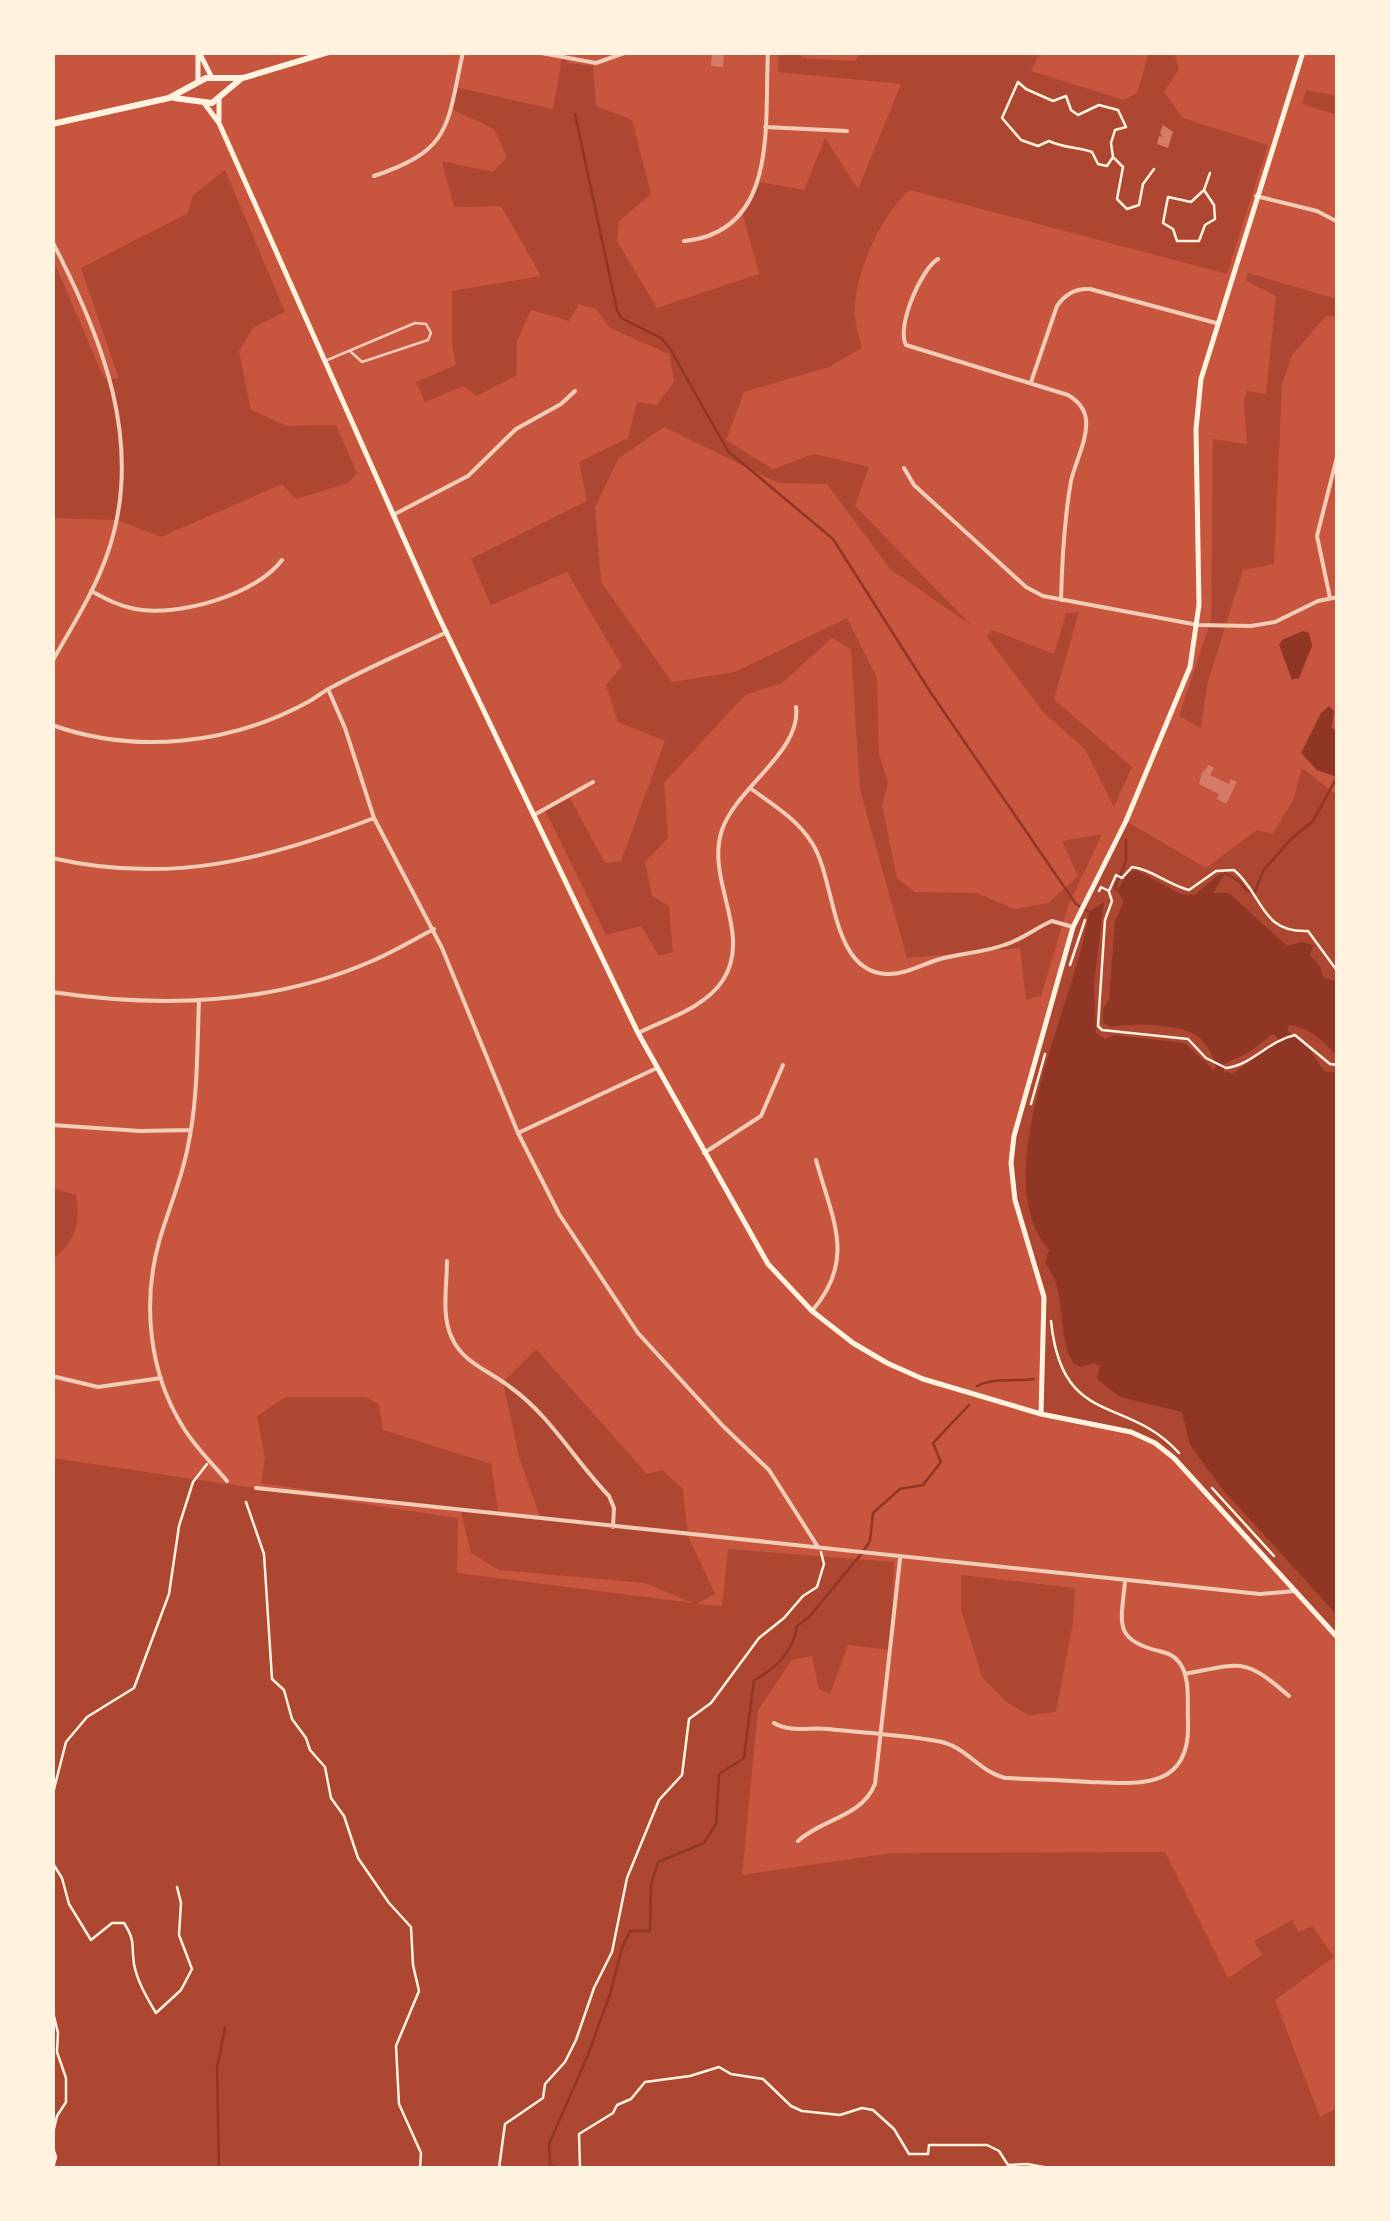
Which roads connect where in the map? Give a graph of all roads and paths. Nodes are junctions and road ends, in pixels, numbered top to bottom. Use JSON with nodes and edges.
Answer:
{"nodes":[{"id":1,"x":199,"y":52,"type":"edge"},
{"id":2,"x":329,"y":52,"type":"edge"},
{"id":3,"x":463,"y":52,"type":"edge"},
{"id":4,"x":536,"y":52,"type":"edge"},
{"id":5,"x":628,"y":52,"type":"edge"},
{"id":6,"x":768,"y":52,"type":"edge"},
{"id":7,"x":1303,"y":52,"type":"edge"},
{"id":8,"x":243,"y":78,"type":"junction"},
{"id":9,"x":214,"y":79,"type":"junction"},
{"id":10,"x":197,"y":84,"type":"junction"},
{"id":11,"x":219,"y":96,"type":"junction"},
{"id":12,"x":169,"y":98,"type":"junction"},
{"id":13,"x":202,"y":101,"type":"junction"},
{"id":14,"x":219,"y":123,"type":"junction"},
{"id":15,"x":52,"y":124,"type":"edge"},
{"id":16,"x":765,"y":127,"type":"junction"},
{"id":17,"x":847,"y":132,"type":"dead end"},
{"id":18,"x":1113,"y":157,"type":"junction"},
{"id":19,"x":1154,"y":169,"type":"dead end"},
{"id":20,"x":1210,"y":174,"type":"dead end"},
{"id":21,"x":374,"y":176,"type":"dead end"},
{"id":22,"x":1204,"y":190,"type":"junction"},
{"id":23,"x":1256,"y":196,"type":"junction"},
{"id":24,"x":1338,"y":222,"type":"edge"},
{"id":25,"x":52,"y":241,"type":"edge"},
{"id":26,"x":684,"y":241,"type":"dead end"},
{"id":27,"x":938,"y":259,"type":"dead end"},
{"id":28,"x":1216,"y":324,"type":"junction"},
{"id":29,"x":351,"y":352,"type":"junction"},
{"id":30,"x":324,"y":362,"type":"junction"},
{"id":31,"x":1031,"y":382,"type":"junction"},
{"id":32,"x":574,"y":391,"type":"dead end"},
{"id":33,"x":1338,"y":453,"type":"edge"},
{"id":34,"x":904,"y":468,"type":"dead end"},
{"id":35,"x":394,"y":515,"type":"junction"},
{"id":36,"x":282,"y":560,"type":"dead end"},
{"id":37,"x":91,"y":591,"type":"junction"},
{"id":38,"x":1338,"y":596,"type":"edge"},
{"id":39,"x":1330,"y":598,"type":"junction"},
{"id":40,"x":1062,"y":600,"type":"junction"},
{"id":41,"x":1198,"y":624,"type":"junction"},
{"id":42,"x":446,"y":632,"type":"junction"},
{"id":43,"x":52,"y":662,"type":"edge"},
{"id":44,"x":328,"y":689,"type":"junction"},
{"id":45,"x":796,"y":707,"type":"dead end"},
{"id":46,"x":52,"y":725,"type":"edge"},
{"id":47,"x":592,"y":782,"type":"dead end"},
{"id":48,"x":750,"y":788,"type":"junction"},
{"id":49,"x":534,"y":816,"type":"junction"},
{"id":50,"x":374,"y":818,"type":"junction"},
{"id":51,"x":52,"y":858,"type":"edge"},
{"id":52,"x":1109,"y":891,"type":"junction"},
{"id":53,"x":1096,"y":897,"type":"dead end"},
{"id":54,"x":1083,"y":914,"type":"junction"},
{"id":55,"x":1073,"y":927,"type":"junction"},
{"id":56,"x":434,"y":929,"type":"junction"},
{"id":57,"x":1070,"y":965,"type":"dead end"},
{"id":58,"x":1338,"y":972,"type":"edge"},
{"id":59,"x":52,"y":992,"type":"edge"},
{"id":60,"x":198,"y":1000,"type":"junction"},
{"id":61,"x":638,"y":1033,"type":"junction"},
{"id":62,"x":1046,"y":1050,"type":"dead end"},
{"id":63,"x":783,"y":1065,"type":"dead end"},
{"id":64,"x":1338,"y":1065,"type":"edge"},
{"id":65,"x":657,"y":1068,"type":"junction"},
{"id":66,"x":1027,"y":1116,"type":"dead end"},
{"id":67,"x":52,"y":1125,"type":"edge"},
{"id":68,"x":191,"y":1130,"type":"junction"},
{"id":69,"x":518,"y":1132,"type":"junction"},
{"id":70,"x":704,"y":1153,"type":"junction"},
{"id":71,"x":816,"y":1160,"type":"dead end"},
{"id":72,"x":447,"y":1262,"type":"dead end"},
{"id":73,"x":812,"y":1311,"type":"junction"},
{"id":74,"x":1051,"y":1322,"type":"dead end"},
{"id":75,"x":52,"y":1376,"type":"edge"},
{"id":76,"x":161,"y":1378,"type":"junction"},
{"id":77,"x":1041,"y":1414,"type":"junction"},
{"id":78,"x":1169,"y":1442,"type":"dead end"},
{"id":79,"x":210,"y":1461,"type":"junction"},
{"id":80,"x":227,"y":1481,"type":"dead end"},
{"id":81,"x":256,"y":1488,"type":"dead end"},
{"id":82,"x":246,"y":1502,"type":"dead end"},
{"id":83,"x":614,"y":1527,"type":"junction"},
{"id":84,"x":820,"y":1550,"type":"junction"},
{"id":85,"x":900,"y":1558,"type":"junction"},
{"id":86,"x":1125,"y":1581,"type":"junction"},
{"id":87,"x":1296,"y":1591,"type":"junction"},
{"id":88,"x":1338,"y":1638,"type":"edge"},
{"id":89,"x":1185,"y":1674,"type":"junction"},
{"id":90,"x":1289,"y":1696,"type":"dead end"},
{"id":91,"x":774,"y":1723,"type":"dead end"},
{"id":92,"x":881,"y":1735,"type":"junction"},
{"id":93,"x":52,"y":1797,"type":"edge"},
{"id":94,"x":798,"y":1841,"type":"dead end"},
{"id":95,"x":52,"y":1862,"type":"edge"},
{"id":96,"x":176,"y":1887,"type":"dead end"},
{"id":97,"x":52,"y":2008,"type":"edge"},
{"id":98,"x":52,"y":2138,"type":"edge"},
{"id":99,"x":52,"y":2145,"type":"edge"},
{"id":100,"x":53,"y":2168,"type":"edge"},
{"id":101,"x":420,"y":2168,"type":"edge"},
{"id":102,"x":498,"y":2168,"type":"edge"},
{"id":103,"x":580,"y":2168,"type":"edge"},
{"id":104,"x":1048,"y":2168,"type":"edge"}],
"edges":[{"from":1,"to":9,"type":"main road"},
{"from":1,"to":10,"type":"main road"},
{"from":2,"to":8,"type":"main road"},
{"from":3,"to":21,"type":"street"},
{"from":4,"to":5,"type":"street"},
{"from":6,"to":16,"type":"street"},
{"from":7,"to":23,"type":"main road"},
{"from":8,"to":9,"type":"main road"},
{"from":8,"to":11,"type":"main road"},
{"from":9,"to":10,"type":"main road"},
{"from":9,"to":11,"type":"main road"},
{"from":10,"to":12,"type":"main road"},
{"from":10,"to":13,"type":"main road"},
{"from":11,"to":13,"type":"main road"},
{"from":11,"to":14,"type":"main road"},
{"from":12,"to":13,"type":"main road"},
{"from":12,"to":15,"type":"main road"},
{"from":13,"to":14,"type":"main road"},
{"from":14,"to":30,"type":"main road"},
{"from":16,"to":17,"type":"street"},
{"from":16,"to":26,"type":"street"},
{"from":18,"to":18,"type":"path"},
{"from":18,"to":19,"type":"path"},
{"from":20,"to":22,"type":"path"},
{"from":22,"to":22,"type":"path"},
{"from":23,"to":24,"type":"street"},
{"from":23,"to":28,"type":"main road"},
{"from":25,"to":37,"type":"street"},
{"from":27,"to":31,"type":"street"},
{"from":28,"to":31,"type":"street"},
{"from":28,"to":41,"type":"main road"},
{"from":29,"to":29,"type":"lane"},
{"from":29,"to":30,"type":"lane"},
{"from":30,"to":35,"type":"main road"},
{"from":31,"to":40,"type":"street"},
{"from":32,"to":35,"type":"street"},
{"from":33,"to":39,"type":"street"},
{"from":34,"to":40,"type":"street"},
{"from":35,"to":42,"type":"main road"},
{"from":36,"to":37,"type":"street"},
{"from":37,"to":43,"type":"street"},
{"from":38,"to":39,"type":"street"},
{"from":39,"to":41,"type":"street"},
{"from":40,"to":41,"type":"street"},
{"from":41,"to":54,"type":"main road"},
{"from":42,"to":44,"type":"street"},
{"from":42,"to":49,"type":"main road"},
{"from":44,"to":46,"type":"street"},
{"from":44,"to":50,"type":"street"},
{"from":45,"to":48,"type":"street"},
{"from":47,"to":49,"type":"street"},
{"from":48,"to":55,"type":"street"},
{"from":48,"to":61,"type":"street"},
{"from":49,"to":61,"type":"main road"},
{"from":50,"to":51,"type":"street"},
{"from":50,"to":56,"type":"street"},
{"from":52,"to":53,"type":"path"},
{"from":52,"to":58,"type":"path"},
{"from":52,"to":64,"type":"path"},
{"from":54,"to":55,"type":"main road"},
{"from":54,"to":57,"type":"path"},
{"from":55,"to":77,"type":"main road"},
{"from":56,"to":60,"type":"street"},
{"from":56,"to":69,"type":"street"},
{"from":59,"to":60,"type":"street"},
{"from":60,"to":68,"type":"street"},
{"from":61,"to":65,"type":"main road"},
{"from":62,"to":66,"type":"path"},
{"from":63,"to":70,"type":"street"},
{"from":65,"to":69,"type":"street"},
{"from":65,"to":70,"type":"main road"},
{"from":67,"to":68,"type":"street"},
{"from":68,"to":76,"type":"street"},
{"from":69,"to":84,"type":"street"},
{"from":70,"to":73,"type":"main road"},
{"from":71,"to":73,"type":"street"},
{"from":72,"to":83,"type":"street"},
{"from":73,"to":77,"type":"main road"},
{"from":74,"to":78,"type":"path"},
{"from":75,"to":76,"type":"street"},
{"from":76,"to":79,"type":"street"},
{"from":77,"to":87,"type":"main road"},
{"from":79,"to":80,"type":"street"},
{"from":79,"to":93,"type":"path"},
{"from":81,"to":83,"type":"street"},
{"from":82,"to":101,"type":"path"},
{"from":83,"to":84,"type":"street"},
{"from":84,"to":85,"type":"street"},
{"from":84,"to":102,"type":"path"},
{"from":85,"to":86,"type":"street"},
{"from":85,"to":92,"type":"street"},
{"from":86,"to":87,"type":"street"},
{"from":86,"to":89,"type":"street"},
{"from":87,"to":88,"type":"main road"},
{"from":89,"to":90,"type":"street"},
{"from":89,"to":92,"type":"street"},
{"from":91,"to":92,"type":"street"},
{"from":92,"to":94,"type":"street"},
{"from":95,"to":96,"type":"path"},
{"from":97,"to":98,"type":"path"},
{"from":99,"to":100,"type":"path"},
{"from":103,"to":104,"type":"path"}]}
